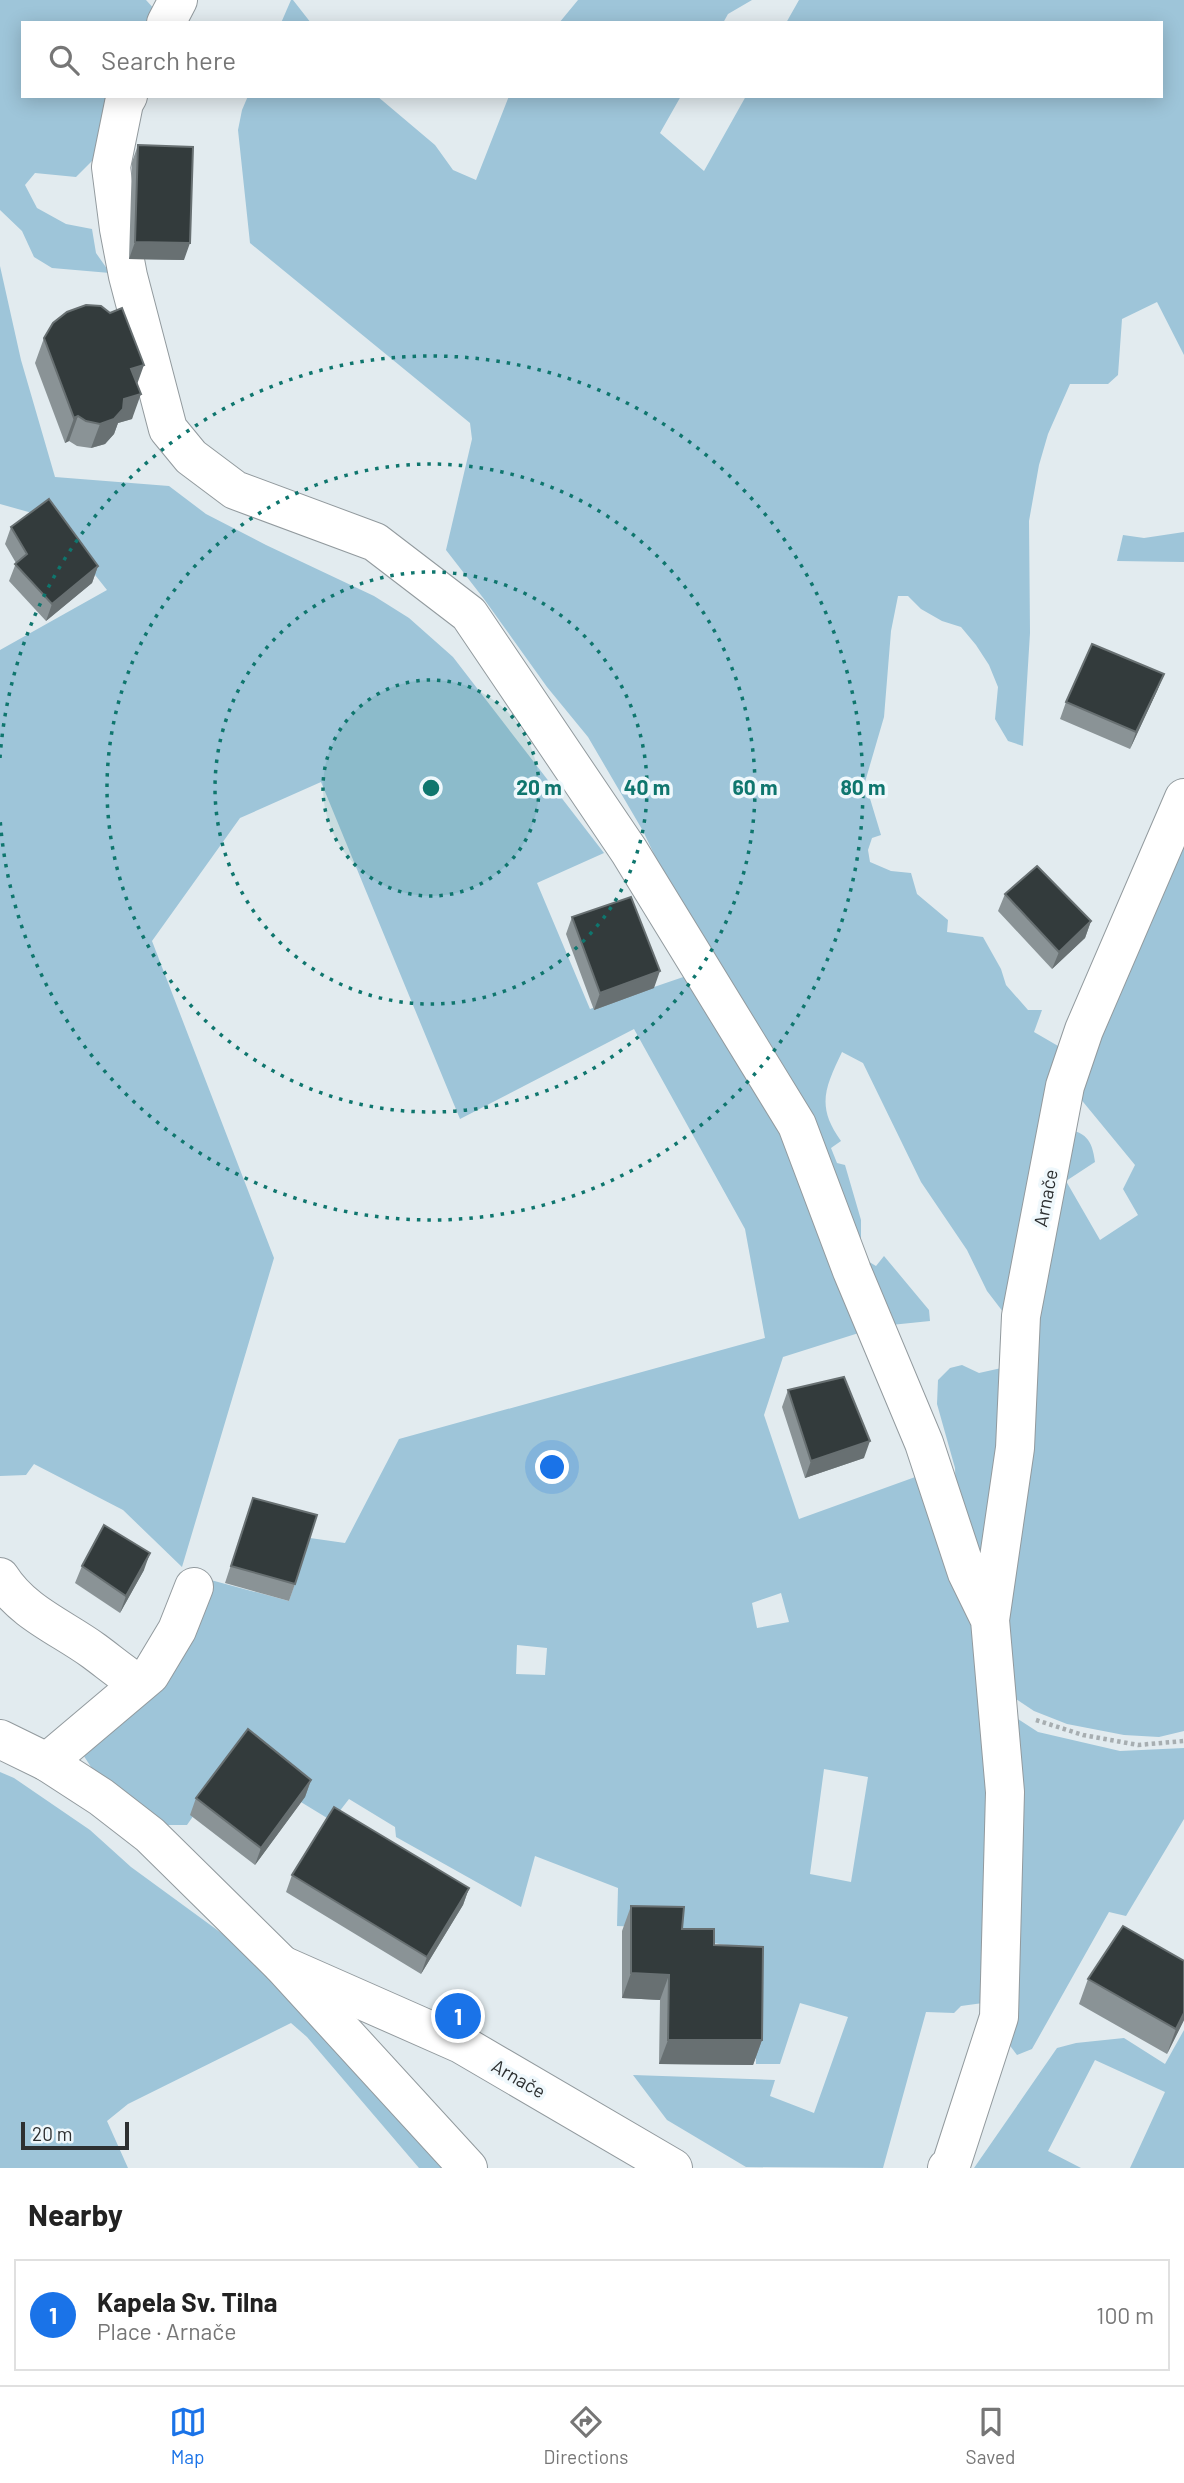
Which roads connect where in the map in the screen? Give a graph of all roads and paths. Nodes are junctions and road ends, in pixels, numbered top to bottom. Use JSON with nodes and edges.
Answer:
{"nodes":[{"id":1,"x":178,"y":0,"type":"edge"},
{"id":2,"x":167,"y":21,"type":"edge"},
{"id":3,"x":127,"y":98,"type":"edge"},
{"id":4,"x":1184,"y":797,"type":"edge"},
{"id":5,"x":0,"y":1577,"type":"edge"},
{"id":6,"x":194,"y":1587,"type":"dead end"},
{"id":7,"x":990,"y":1620,"type":"junction"},
{"id":8,"x":139,"y":1684,"type":"junction"},
{"id":9,"x":998,"y":1711,"type":"junction"},
{"id":10,"x":0,"y":1739,"type":"edge"},
{"id":11,"x":1184,"y":1741,"type":"edge"},
{"id":12,"x":47,"y":1762,"type":"junction"},
{"id":13,"x":282,"y":1965,"type":"junction"},
{"id":14,"x":468,"y":2168,"type":"edge"},
{"id":15,"x":673,"y":2168,"type":"edge"},
{"id":16,"x":947,"y":2168,"type":"edge"}],
"edges":[{"from":1,"to":2,"type":"street"},
{"from":3,"to":7,"type":"street"},
{"from":4,"to":7,"type":"street","name":"Arnače"},
{"from":5,"to":8,"type":"street"},
{"from":6,"to":8,"type":"street"},
{"from":7,"to":9,"type":"street"},
{"from":8,"to":12,"type":"street"},
{"from":9,"to":11,"type":"path"},
{"from":9,"to":16,"type":"street"},
{"from":10,"to":12,"type":"street"},
{"from":12,"to":13,"type":"street"},
{"from":13,"to":14,"type":"street"},
{"from":13,"to":15,"type":"street","name":"Arnače"}]}
